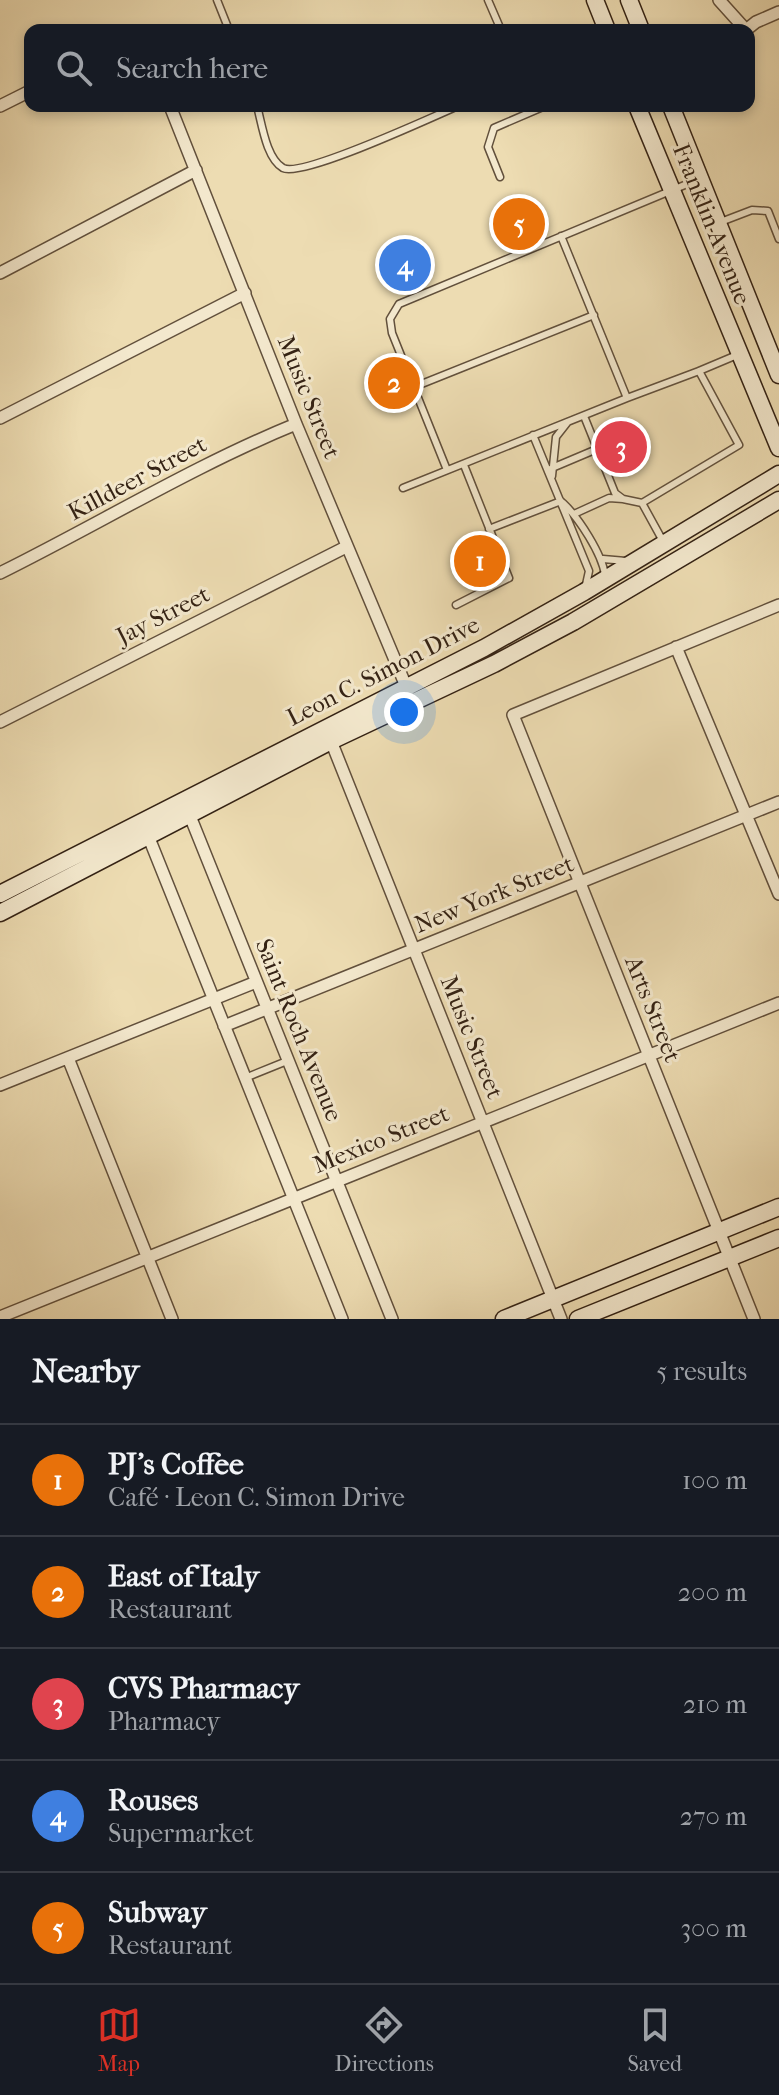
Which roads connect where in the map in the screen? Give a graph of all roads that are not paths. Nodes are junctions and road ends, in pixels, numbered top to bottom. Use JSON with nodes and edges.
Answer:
{"nodes":[{"id":1,"x":217,"y":0,"type":"edge"},
{"id":2,"x":488,"y":0,"type":"edge"},
{"id":3,"x":595,"y":0,"type":"edge"},
{"id":4,"x":629,"y":0,"type":"edge"},
{"id":5,"x":719,"y":0,"type":"edge"},
{"id":6,"x":779,"y":12,"type":"edge"},
{"id":7,"x":227,"y":24,"type":"edge"},
{"id":8,"x":498,"y":24,"type":"edge"},
{"id":9,"x":605,"y":24,"type":"edge"},
{"id":10,"x":639,"y":24,"type":"edge"},
{"id":11,"x":741,"y":24,"type":"edge"},
{"id":12,"x":754,"y":24,"type":"edge"},
{"id":13,"x":24,"y":94,"type":"edge"},
{"id":14,"x":0,"y":106,"type":"edge"},
{"id":15,"x":172,"y":112,"type":"edge"},
{"id":16,"x":259,"y":112,"type":"edge"},
{"id":17,"x":444,"y":112,"type":"edge"},
{"id":18,"x":531,"y":112,"type":"edge"},
{"id":19,"x":640,"y":112,"type":"edge"},
{"id":20,"x":673,"y":112,"type":"edge"},
{"id":21,"x":196,"y":170,"type":"junction"},
{"id":22,"x":500,"y":177,"type":"dead end"},
{"id":23,"x":700,"y":179,"type":"junction"},
{"id":24,"x":672,"y":190,"type":"junction"},
{"id":25,"x":779,"y":206,"type":"edge"},
{"id":26,"x":768,"y":211,"type":"junction"},
{"id":27,"x":718,"y":223,"type":"junction"},
{"id":28,"x":561,"y":236,"type":"junction"},
{"id":29,"x":779,"y":239,"type":"edge"},
{"id":30,"x":0,"y":273,"type":"edge"},
{"id":31,"x":245,"y":293,"type":"junction"},
{"id":32,"x":594,"y":315,"type":"junction"},
{"id":33,"x":740,"y":353,"type":"junction"},
{"id":34,"x":699,"y":371,"type":"junction"},
{"id":35,"x":779,"y":375,"type":"edge"},
{"id":36,"x":414,"y":387,"type":"junction"},
{"id":37,"x":627,"y":398,"type":"junction"},
{"id":38,"x":584,"y":416,"type":"junction"},
{"id":39,"x":0,"y":418,"type":"edge"},
{"id":40,"x":567,"y":423,"type":"junction"},
{"id":41,"x":296,"y":424,"type":"junction"},
{"id":42,"x":533,"y":435,"type":"junction"},
{"id":43,"x":779,"y":448,"type":"edge"},
{"id":44,"x":597,"y":449,"type":"junction"},
{"id":45,"x":464,"y":465,"type":"junction"},
{"id":46,"x":552,"y":468,"type":"junction"},
{"id":47,"x":447,"y":470,"type":"junction"},
{"id":48,"x":779,"y":474,"type":"edge"},
{"id":49,"x":552,"y":479,"type":"junction"},
{"id":50,"x":403,"y":488,"type":"dead end"},
{"id":51,"x":623,"y":499,"type":"junction"},
{"id":52,"x":779,"y":500,"type":"edge"},
{"id":53,"x":561,"y":501,"type":"junction"},
{"id":54,"x":642,"y":503,"type":"junction"},
{"id":55,"x":574,"y":514,"type":"junction"},
{"id":56,"x":489,"y":529,"type":"junction"},
{"id":57,"x":664,"y":543,"type":"junction"},
{"id":58,"x":346,"y":547,"type":"junction"},
{"id":59,"x":603,"y":559,"type":"junction"},
{"id":60,"x":633,"y":562,"type":"junction"},
{"id":61,"x":589,"y":571,"type":"junction"},
{"id":62,"x":0,"y":573,"type":"edge"},
{"id":63,"x":605,"y":579,"type":"junction"},
{"id":64,"x":642,"y":581,"type":"junction"},
{"id":65,"x":584,"y":592,"type":"junction"},
{"id":66,"x":456,"y":605,"type":"dead end"},
{"id":67,"x":779,"y":605,"type":"edge"},
{"id":68,"x":553,"y":633,"type":"junction"},
{"id":69,"x":676,"y":647,"type":"junction"},
{"id":70,"x":484,"y":648,"type":"junction"},
{"id":71,"x":494,"y":664,"type":"junction"},
{"id":72,"x":406,"y":686,"type":"junction"},
{"id":73,"x":413,"y":702,"type":"junction"},
{"id":74,"x":0,"y":722,"type":"edge"},
{"id":75,"x":328,"y":735,"type":"junction"},
{"id":76,"x":779,"y":802,"type":"edge"},
{"id":77,"x":187,"y":809,"type":"junction"},
{"id":78,"x":746,"y":815,"type":"junction"},
{"id":79,"x":146,"y":829,"type":"junction"},
{"id":80,"x":578,"y":883,"type":"junction"},
{"id":81,"x":0,"y":894,"type":"edge"},
{"id":82,"x":779,"y":894,"type":"edge"},
{"id":83,"x":0,"y":913,"type":"edge"},
{"id":84,"x":414,"y":951,"type":"junction"},
{"id":85,"x":256,"y":982,"type":"junction"},
{"id":86,"x":214,"y":999,"type":"junction"},
{"id":87,"x":779,"y":1003,"type":"edge"},
{"id":88,"x":266,"y":1009,"type":"junction"},
{"id":89,"x":224,"y":1026,"type":"junction"},
{"id":90,"x":648,"y":1056,"type":"junction"},
{"id":91,"x":68,"y":1058,"type":"junction"},
{"id":92,"x":287,"y":1061,"type":"junction"},
{"id":93,"x":245,"y":1078,"type":"junction"},
{"id":94,"x":0,"y":1085,"type":"edge"},
{"id":95,"x":482,"y":1122,"type":"junction"},
{"id":96,"x":336,"y":1181,"type":"junction"},
{"id":97,"x":293,"y":1198,"type":"junction"},
{"id":98,"x":779,"y":1207,"type":"edge"},
{"id":99,"x":718,"y":1231,"type":"junction"},
{"id":100,"x":779,"y":1238,"type":"edge"},
{"id":101,"x":148,"y":1258,"type":"junction"},
{"id":102,"x":729,"y":1258,"type":"junction"},
{"id":103,"x":553,"y":1299,"type":"junction"},
{"id":104,"x":0,"y":1317,"type":"edge"},
{"id":105,"x":172,"y":1319,"type":"edge"},
{"id":106,"x":342,"y":1319,"type":"edge"},
{"id":107,"x":392,"y":1319,"type":"edge"},
{"id":108,"x":504,"y":1319,"type":"edge"},
{"id":109,"x":561,"y":1319,"type":"edge"},
{"id":110,"x":578,"y":1319,"type":"edge"},
{"id":111,"x":754,"y":1319,"type":"edge"}],
"edges":[{"from":1,"to":7,"type":"lane"},
{"from":2,"to":8,"type":"lane"},
{"from":3,"to":9,"type":"main road"},
{"from":4,"to":10,"type":"main road"},
{"from":5,"to":11,"type":"street"},
{"from":6,"to":12,"type":"street"},
{"from":13,"to":14,"type":"street"},
{"from":15,"to":21,"type":"street","name":"Music Street"},
{"from":16,"to":17,"type":"lane"},
{"from":18,"to":22,"type":"lane"},
{"from":19,"to":24,"type":"main road","name":"Franklin Avenue"},
{"from":20,"to":23,"type":"main road","name":"Franklin Avenue"},
{"from":21,"to":30,"type":"street"},
{"from":21,"to":31,"type":"street","name":"Music Street"},
{"from":23,"to":24,"type":"lane"},
{"from":23,"to":27,"type":"main road","name":"Franklin Avenue"},
{"from":24,"to":28,"type":"lane"},
{"from":24,"to":33,"type":"main road","name":"Franklin Avenue"},
{"from":25,"to":26,"type":"lane"},
{"from":26,"to":27,"type":"lane"},
{"from":26,"to":29,"type":"lane"},
{"from":27,"to":35,"type":"main road","name":"Franklin Avenue"},
{"from":28,"to":32,"type":"lane"},
{"from":28,"to":36,"type":"lane"},
{"from":31,"to":39,"type":"street"},
{"from":31,"to":41,"type":"street","name":"Music Street"},
{"from":32,"to":36,"type":"lane"},
{"from":32,"to":37,"type":"lane"},
{"from":33,"to":34,"type":"lane"},
{"from":33,"to":43,"type":"main road","name":"Franklin Avenue"},
{"from":34,"to":37,"type":"lane"},
{"from":34,"to":54,"type":"lane"},
{"from":36,"to":47,"type":"lane"},
{"from":37,"to":38,"type":"lane"},
{"from":38,"to":40,"type":"lane"},
{"from":38,"to":44,"type":"lane"},
{"from":40,"to":42,"type":"lane"},
{"from":40,"to":46,"type":"lane"},
{"from":41,"to":58,"type":"street","name":"Music Street"},
{"from":41,"to":62,"type":"street","name":"Killdeer Street"},
{"from":42,"to":45,"type":"lane"},
{"from":42,"to":49,"type":"lane"},
{"from":44,"to":46,"type":"lane"},
{"from":44,"to":51,"type":"lane"},
{"from":45,"to":47,"type":"lane"},
{"from":45,"to":56,"type":"lane"},
{"from":46,"to":49,"type":"lane"},
{"from":47,"to":50,"type":"lane"},
{"from":48,"to":57,"type":"main road","name":"Leon C. Simon Drive"},
{"from":49,"to":53,"type":"lane"},
{"from":51,"to":54,"type":"lane"},
{"from":51,"to":55,"type":"lane"},
{"from":52,"to":64,"type":"main road","name":"Leon C. Simon Drive"},
{"from":53,"to":55,"type":"lane"},
{"from":53,"to":56,"type":"lane"},
{"from":53,"to":61,"type":"lane"},
{"from":54,"to":57,"type":"lane"},
{"from":55,"to":59,"type":"lane"},
{"from":56,"to":66,"type":"lane"},
{"from":57,"to":60,"type":"main road","name":"Leon C. Simon Drive"},
{"from":58,"to":72,"type":"street","name":"Music Street"},
{"from":58,"to":74,"type":"street","name":"Jay Street"},
{"from":59,"to":60,"type":"lane"},
{"from":59,"to":63,"type":"lane"},
{"from":60,"to":63,"type":"main road","name":"Leon C. Simon Drive"},
{"from":61,"to":63,"type":"lane"},
{"from":61,"to":65,"type":"lane"},
{"from":63,"to":64,"type":"main road"},
{"from":63,"to":65,"type":"main road","name":"Leon C. Simon Drive"},
{"from":63,"to":68,"type":"main road"},
{"from":64,"to":68,"type":"main road","name":"Leon C. Simon Drive"},
{"from":65,"to":70,"type":"main road","name":"Leon C. Simon Drive"},
{"from":67,"to":69,"type":"street"},
{"from":68,"to":71,"type":"main road","name":"Leon C. Simon Drive"},
{"from":69,"to":78,"type":"street"},
{"from":69,"to":80,"type":"street","name":"Arts Street"},
{"from":70,"to":71,"type":"main road"},
{"from":70,"to":72,"type":"main road","name":"Leon C. Simon Drive"},
{"from":71,"to":73,"type":"main road","name":"Leon C. Simon Drive"},
{"from":72,"to":73,"type":"street","name":"Music Street"},
{"from":72,"to":75,"type":"main road","name":"Leon C. Simon Drive"},
{"from":73,"to":75,"type":"main road","name":"Leon C. Simon Drive"},
{"from":75,"to":77,"type":"main road","name":"Leon C. Simon Drive"},
{"from":75,"to":84,"type":"street","name":"Music Street"},
{"from":76,"to":78,"type":"street","name":"New York Street"},
{"from":77,"to":79,"type":"main road","name":"Leon C. Simon Drive"},
{"from":77,"to":85,"type":"street","name":"Saint Roch Avenue"},
{"from":78,"to":80,"type":"street","name":"New York Street"},
{"from":78,"to":82,"type":"street"},
{"from":79,"to":81,"type":"main road","name":"Leon C. Simon Drive"},
{"from":79,"to":83,"type":"main road","name":"Leon C. Simon Drive"},
{"from":79,"to":86,"type":"street"},
{"from":80,"to":84,"type":"street","name":"New York Street"},
{"from":80,"to":90,"type":"street","name":"Arts Street"},
{"from":84,"to":88,"type":"street","name":"New York Street"},
{"from":84,"to":95,"type":"street","name":"Music Street"},
{"from":85,"to":86,"type":"street"},
{"from":85,"to":88,"type":"street","name":"Saint Roch Avenue"},
{"from":86,"to":89,"type":"street"},
{"from":86,"to":91,"type":"street"},
{"from":87,"to":90,"type":"street","name":"Mexico Street"},
{"from":88,"to":89,"type":"street","name":"New York Street"},
{"from":88,"to":92,"type":"street","name":"Saint Roch Avenue"},
{"from":89,"to":93,"type":"street"},
{"from":90,"to":95,"type":"street","name":"Mexico Street"},
{"from":90,"to":99,"type":"street","name":"Arts Street"},
{"from":91,"to":94,"type":"street"},
{"from":91,"to":101,"type":"street"},
{"from":92,"to":93,"type":"lane"},
{"from":92,"to":96,"type":"street","name":"Saint Roch Avenue"},
{"from":93,"to":97,"type":"street"},
{"from":95,"to":96,"type":"street","name":"Mexico Street"},
{"from":95,"to":103,"type":"street","name":"Music Street"},
{"from":96,"to":97,"type":"street","name":"Mexico Street"},
{"from":96,"to":107,"type":"street","name":"Saint Roch Avenue"},
{"from":97,"to":101,"type":"street","name":"Mexico Street"},
{"from":97,"to":106,"type":"street"},
{"from":98,"to":99,"type":"main road"},
{"from":99,"to":102,"type":"street","name":"Arts Street"},
{"from":99,"to":103,"type":"main road"},
{"from":100,"to":102,"type":"main road"},
{"from":101,"to":104,"type":"street","name":"Mexico Street"},
{"from":101,"to":105,"type":"street"},
{"from":102,"to":110,"type":"main road"},
{"from":102,"to":111,"type":"street","name":"Arts Street"},
{"from":103,"to":108,"type":"main road"},
{"from":103,"to":109,"type":"street","name":"Music Street"}]}
